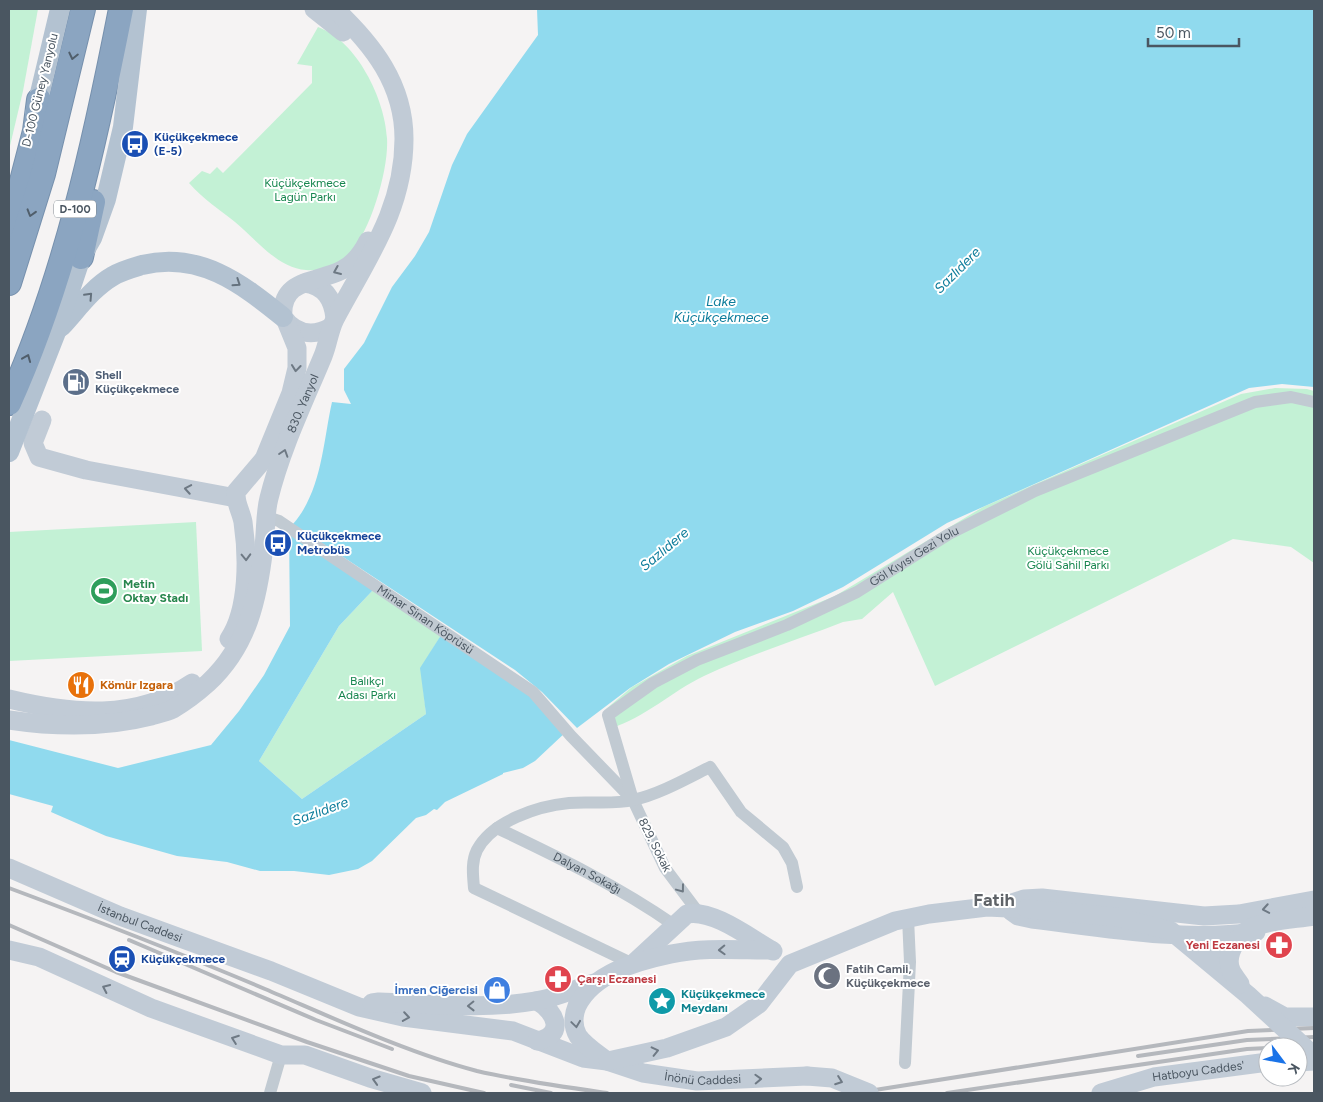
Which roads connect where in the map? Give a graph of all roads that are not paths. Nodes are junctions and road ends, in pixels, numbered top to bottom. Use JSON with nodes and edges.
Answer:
{"nodes":[{"id":1,"x":60,"y":9,"type":"edge"},
{"id":2,"x":83,"y":9,"type":"edge"},
{"id":3,"x":121,"y":9,"type":"edge"},
{"id":4,"x":128,"y":9,"type":"edge"},
{"id":5,"x":137,"y":9,"type":"edge"},
{"id":6,"x":322,"y":10,"type":"edge"},
{"id":7,"x":39,"y":100,"type":"junction"},
{"id":8,"x":9,"y":200,"type":"edge"},
{"id":9,"x":9,"y":231,"type":"edge"},
{"id":10,"x":81,"y":256,"type":"junction"},
{"id":11,"x":9,"y":283,"type":"edge"},
{"id":12,"x":305,"y":283,"type":"junction"},
{"id":13,"x":285,"y":319,"type":"junction"},
{"id":14,"x":333,"y":323,"type":"junction"},
{"id":15,"x":56,"y":332,"type":"junction"},
{"id":16,"x":1314,"y":402,"type":"edge"},
{"id":17,"x":9,"y":403,"type":"edge"},
{"id":18,"x":42,"y":420,"type":"dead end"},
{"id":19,"x":9,"y":452,"type":"edge"},
{"id":20,"x":246,"y":480,"type":"junction"},
{"id":21,"x":238,"y":503,"type":"junction"},
{"id":22,"x":268,"y":508,"type":"junction"},
{"id":23,"x":9,"y":699,"type":"edge"},
{"id":24,"x":9,"y":709,"type":"edge"},
{"id":25,"x":9,"y":720,"type":"edge"},
{"id":26,"x":80,"y":725,"type":"junction"},
{"id":27,"x":633,"y":800,"type":"junction"},
{"id":28,"x":498,"y":828,"type":"junction"},
{"id":29,"x":9,"y":868,"type":"edge"},
{"id":30,"x":797,"y":887,"type":"dead end"},
{"id":31,"x":1314,"y":900,"type":"edge"},
{"id":32,"x":1004,"y":906,"type":"junction"},
{"id":33,"x":698,"y":912,"type":"junction"},
{"id":34,"x":1314,"y":916,"type":"edge"},
{"id":35,"x":908,"y":918,"type":"junction"},
{"id":36,"x":1314,"y":924,"type":"edge"},
{"id":37,"x":674,"y":925,"type":"junction"},
{"id":38,"x":1184,"y":934,"type":"junction"},
{"id":39,"x":1229,"y":935,"type":"junction"},
{"id":40,"x":9,"y":950,"type":"edge"},
{"id":41,"x":771,"y":950,"type":"junction"},
{"id":42,"x":634,"y":964,"type":"junction"},
{"id":43,"x":790,"y":964,"type":"junction"},
{"id":44,"x":1225,"y":972,"type":"junction"},
{"id":45,"x":596,"y":983,"type":"junction"},
{"id":46,"x":1248,"y":995,"type":"junction"},
{"id":47,"x":537,"y":1001,"type":"junction"},
{"id":48,"x":359,"y":1007,"type":"junction"},
{"id":49,"x":1314,"y":1017,"type":"edge"},
{"id":50,"x":537,"y":1041,"type":"junction"},
{"id":51,"x":281,"y":1055,"type":"junction"},
{"id":52,"x":1314,"y":1056,"type":"edge"},
{"id":53,"x":607,"y":1061,"type":"junction"},
{"id":54,"x":905,"y":1063,"type":"dead end"},
{"id":55,"x":1258,"y":1063,"type":"edge"},
{"id":56,"x":270,"y":1093,"type":"edge"},
{"id":57,"x":422,"y":1093,"type":"edge"},
{"id":58,"x":869,"y":1093,"type":"edge"},
{"id":59,"x":1101,"y":1093,"type":"edge"}],
"edges":[{"from":1,"to":7,"type":"main road","name":"D-100 Güney Yanyolu"},
{"from":2,"to":11,"type":"highway","number":"D-100","one_way":true},
{"from":17,"to":3,"type":"highway","number":"D-100","one_way":true},
{"from":4,"to":10,"type":"highway"},
{"from":5,"to":10,"type":"main road"},
{"from":6,"to":12,"type":"main road","name":"830. Yanyol","one_way":true},
{"from":6,"to":14,"type":"main road","name":"830. Yanyol"},
{"from":7,"to":8,"type":"main road","name":"D-100 Güney Yanyolu"},
{"from":7,"to":9,"type":"highway"},
{"from":10,"to":15,"type":"main road"},
{"from":12,"to":13,"type":"main road"},
{"from":12,"to":14,"type":"main road"},
{"from":13,"to":14,"type":"main road"},
{"from":15,"to":13,"type":"main road","one_way":true},
{"from":13,"to":20,"type":"main road","name":"830. Yanyol","one_way":true},
{"from":22,"to":14,"type":"main road","name":"830. Yanyol","one_way":true},
{"from":15,"to":19,"type":"main road"},
{"from":16,"to":27,"type":"street","name":"Göl Kıyısı Gezi Yolu"},
{"from":21,"to":18,"type":"main road","one_way":true},
{"from":20,"to":21,"type":"main road","name":"830. Yanyol"},
{"from":20,"to":22,"type":"main road"},
{"from":21,"to":22,"type":"main road"},
{"from":21,"to":23,"type":"main road","one_way":true},
{"from":22,"to":26,"type":"main road","name":"830. Yanyol"},
{"from":22,"to":27,"type":"street","name":"Mimar Sinan Köprüsü"},
{"from":24,"to":26,"type":"main road"},
{"from":25,"to":26,"type":"main road"},
{"from":27,"to":28,"type":"street"},
{"from":27,"to":30,"type":"street"},
{"from":27,"to":33,"type":"street","name":"829. Sokak","one_way":true},
{"from":28,"to":37,"type":"street","name":"Dalyan Sokağı"},
{"from":28,"to":42,"type":"street"},
{"from":29,"to":48,"type":"main road","name":"İstanbul Caddesi"},
{"from":31,"to":32,"type":"main road","one_way":true},
{"from":32,"to":35,"type":"main road"},
{"from":32,"to":38,"type":"main road"},
{"from":32,"to":46,"type":"main road","bridge":true},
{"from":33,"to":37,"type":"main road"},
{"from":33,"to":41,"type":"main road"},
{"from":34,"to":46,"type":"main road","bridge":true},
{"from":35,"to":43,"type":"main road"},
{"from":35,"to":54,"type":"street"},
{"from":36,"to":39,"type":"main road"},
{"from":37,"to":42,"type":"main road"},
{"from":38,"to":39,"type":"main road"},
{"from":38,"to":44,"type":"main road"},
{"from":39,"to":44,"type":"main road"},
{"from":51,"to":40,"type":"main road","one_way":true},
{"from":41,"to":42,"type":"main road","one_way":true},
{"from":41,"to":43,"type":"main road"},
{"from":42,"to":45,"type":"main road"},
{"from":53,"to":43,"type":"main road","one_way":true},
{"from":44,"to":49,"type":"main road"},
{"from":45,"to":47,"type":"main road"},
{"from":45,"to":53,"type":"main road","one_way":true},
{"from":46,"to":52,"type":"main road","bridge":true},
{"from":47,"to":48,"type":"main road","one_way":true},
{"from":47,"to":50,"type":"main road"},
{"from":48,"to":50,"type":"main road","name":"İstanbul Caddesi","one_way":true},
{"from":50,"to":53,"type":"main road","name":"İnönü Caddesi"},
{"from":51,"to":56,"type":"street"},
{"from":57,"to":51,"type":"main road","one_way":true},
{"from":53,"to":58,"type":"main road","name":"İnönü Caddesi","one_way":true,"bridge":true},
{"from":55,"to":59,"type":"main road","name":"Hatboyu Caddes'"}]}
